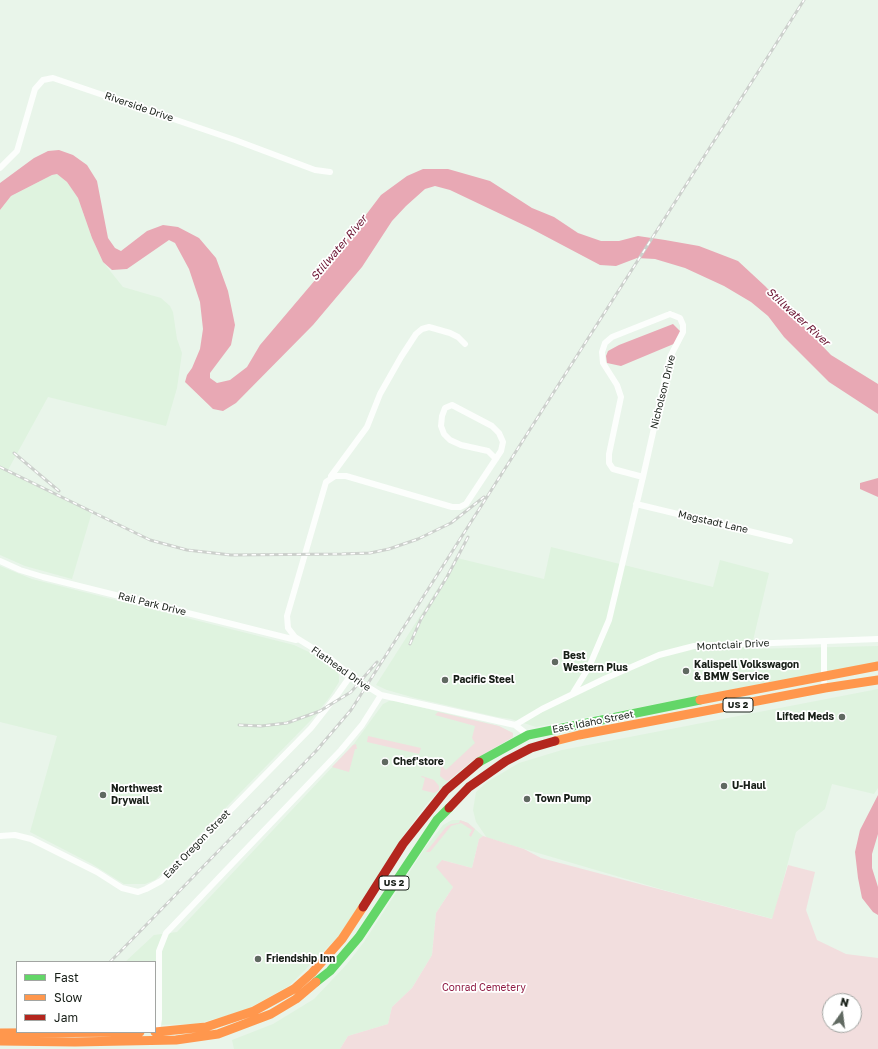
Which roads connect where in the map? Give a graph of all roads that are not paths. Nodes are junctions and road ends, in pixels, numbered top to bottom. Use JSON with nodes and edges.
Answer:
{"nodes":[{"id":1,"x":0,"y":168,"type":"edge"},
{"id":2,"x":330,"y":172,"type":"dead end"},
{"id":3,"x":465,"y":344,"type":"dead end"},
{"id":4,"x":496,"y":459,"type":"junction"},
{"id":5,"x":643,"y":477,"type":"junction"},
{"id":6,"x":326,"y":482,"type":"junction"},
{"id":7,"x":636,"y":504,"type":"junction"},
{"id":8,"x":790,"y":541,"type":"dead end"},
{"id":9,"x":0,"y":561,"type":"edge"},
{"id":10,"x":878,"y":639,"type":"edge"},
{"id":11,"x":824,"y":642,"type":"junction"},
{"id":12,"x":305,"y":644,"type":"junction"},
{"id":13,"x":878,"y":666,"type":"edge"},
{"id":14,"x":878,"y":669,"type":"edge"},
{"id":15,"x":351,"y":676,"type":"junction"},
{"id":16,"x":878,"y":680,"type":"edge"},
{"id":17,"x":824,"y":681,"type":"junction"},
{"id":18,"x":786,"y":682,"type":"junction"},
{"id":19,"x":381,"y":695,"type":"junction"},
{"id":20,"x":568,"y":697,"type":"junction"},
{"id":21,"x":702,"y":712,"type":"junction"},
{"id":22,"x":515,"y":725,"type":"junction"},
{"id":23,"x":528,"y":735,"type":"junction"},
{"id":24,"x":0,"y":836,"type":"edge"},
{"id":25,"x":156,"y":1032,"type":"edge"},
{"id":26,"x":0,"y":1033,"type":"edge"},
{"id":27,"x":16,"y":1033,"type":"edge"},
{"id":28,"x":0,"y":1041,"type":"edge"}],
"edges":[{"from":1,"to":2,"type":"street","name":"Riverside Drive"},
{"from":3,"to":6,"type":"street"},
{"from":4,"to":4,"type":"street"},
{"from":4,"to":6,"type":"street"},
{"from":5,"to":5,"type":"street","name":"Nicholson Drive"},
{"from":5,"to":7,"type":"street","name":"Nicholson Drive"},
{"from":6,"to":12,"type":"street","name":"Flathead Drive"},
{"from":7,"to":8,"type":"street","name":"Magstadt Lane"},
{"from":7,"to":20,"type":"street","name":"Nicholson Drive"},
{"from":9,"to":12,"type":"street","name":"Rail Park Drive"},
{"from":10,"to":11,"type":"street","name":"Montclair Drive"},
{"from":11,"to":17,"type":"street"},
{"from":11,"to":20,"type":"street","name":"Montclair Drive"},
{"from":12,"to":15,"type":"street","name":"Flathead Drive"},
{"from":13,"to":17,"type":"highway","name":"East Idaho Street","number":"US 2"},
{"from":14,"to":17,"type":"highway"},
{"from":15,"to":19,"type":"street","name":"Flathead Drive"},
{"from":15,"to":24,"type":"street","name":"East Oregon Street"},
{"from":16,"to":17,"type":"highway","name":"East Idaho Street","number":"US 2"},
{"from":17,"to":18,"type":"highway","name":"East Idaho Street","number":"US 2"},
{"from":17,"to":21,"type":"highway","name":"East Idaho Street","number":"US 2"},
{"from":18,"to":21,"type":"highway"},
{"from":18,"to":23,"type":"highway","name":"East Idaho Street","number":"US 2"},
{"from":19,"to":22,"type":"street"},
{"from":19,"to":25,"type":"street","name":"Flathead Drive"},
{"from":20,"to":22,"type":"street","name":"Montclair Drive"},
{"from":21,"to":28,"type":"highway","name":"East Idaho Street","number":"US 2"},
{"from":22,"to":23,"type":"street"},
{"from":23,"to":25,"type":"highway","name":"East Idaho Street","number":"US 2"},
{"from":26,"to":27,"type":"highway"}]}
